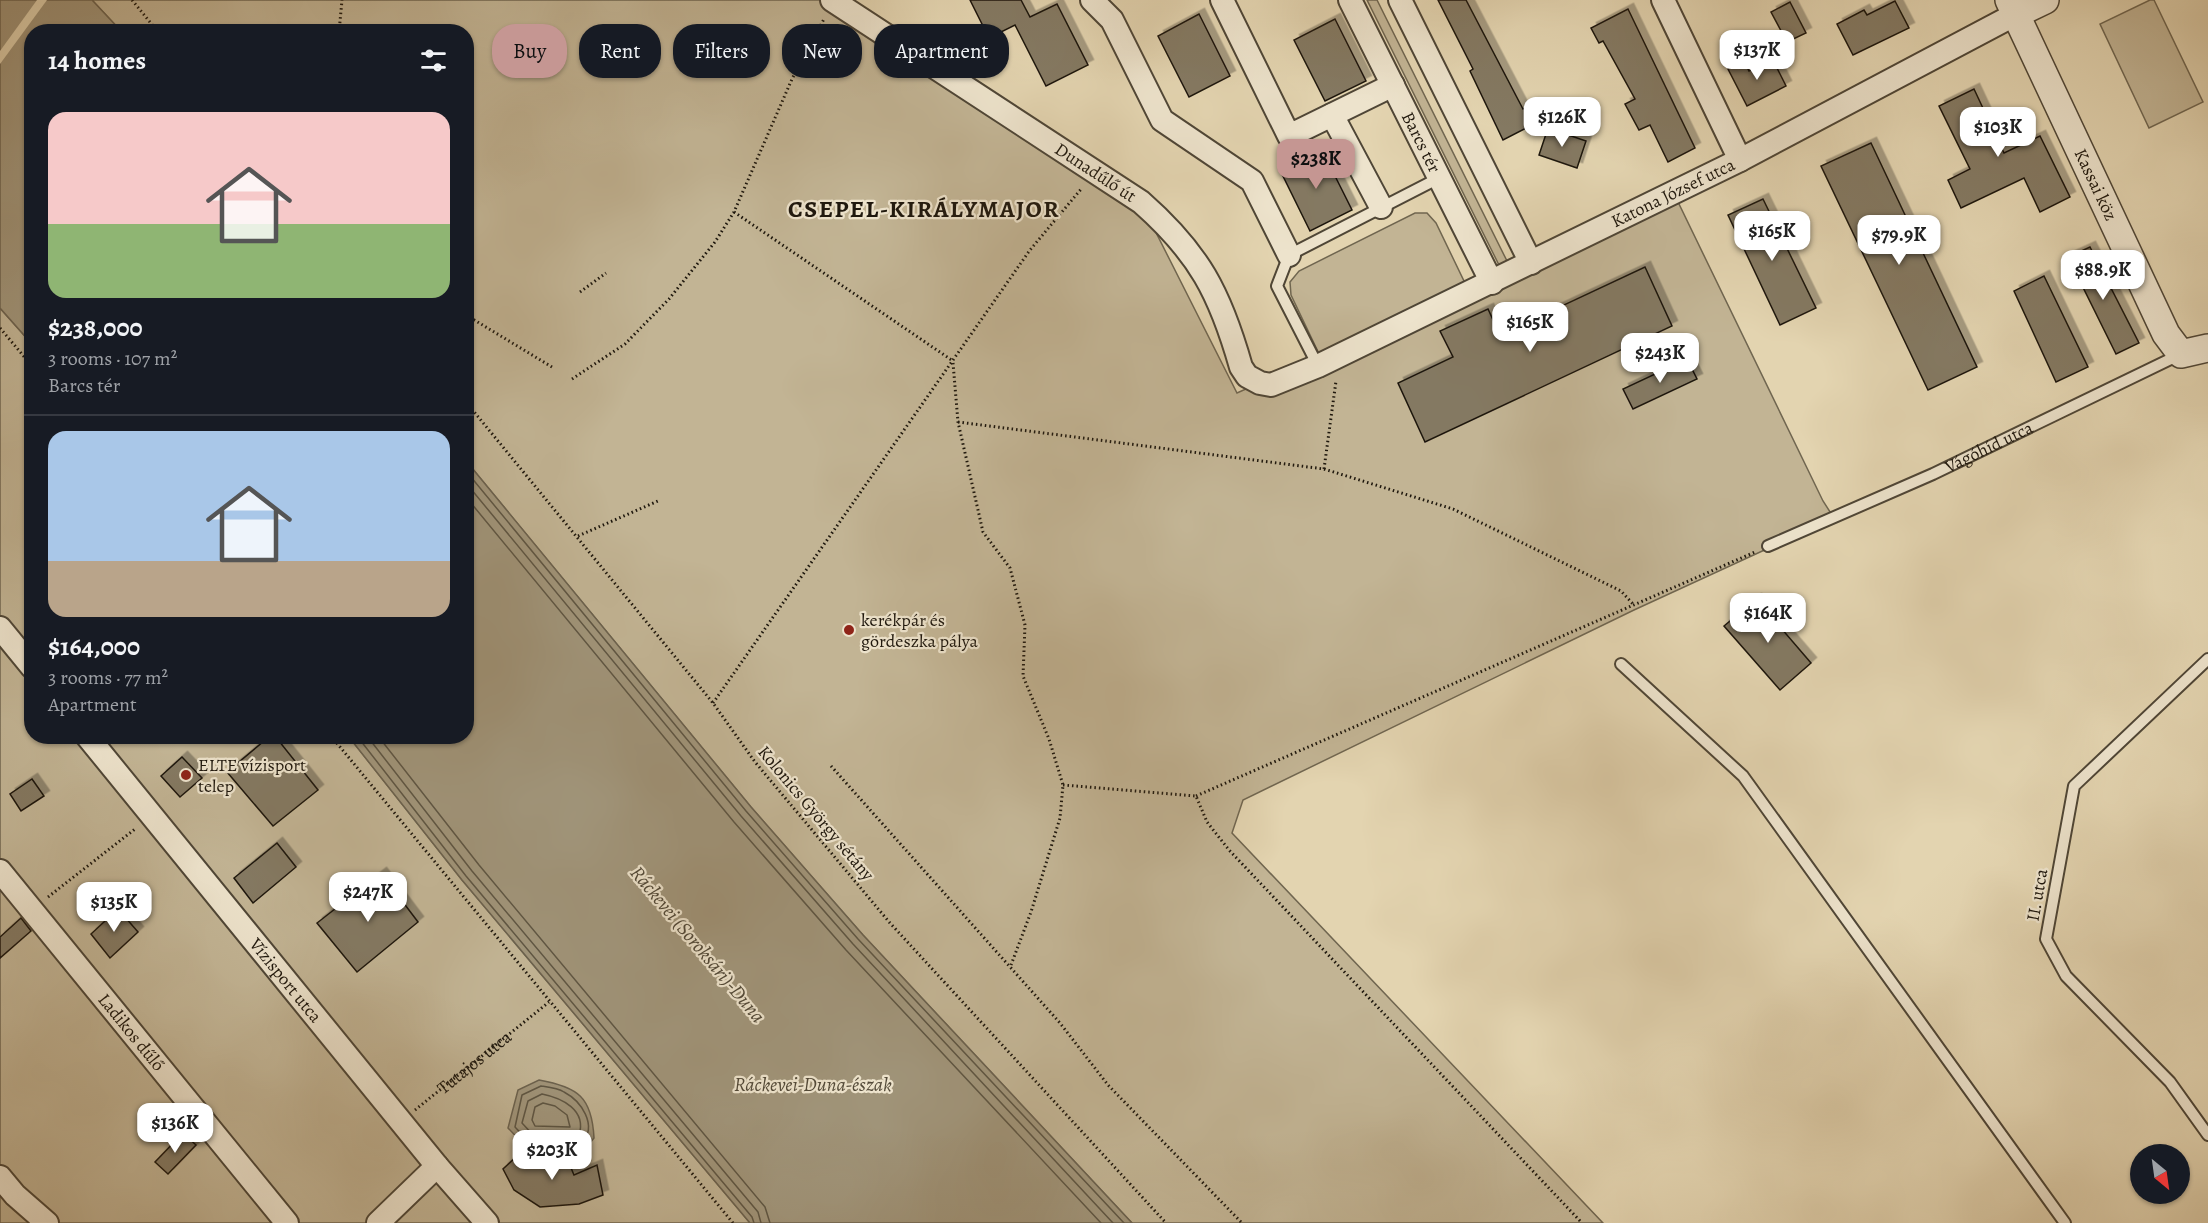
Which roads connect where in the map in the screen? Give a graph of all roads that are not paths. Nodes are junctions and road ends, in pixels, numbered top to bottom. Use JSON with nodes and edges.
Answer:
{"nodes":[{"id":1,"x":1092,"y":0,"type":"edge"},
{"id":2,"x":1222,"y":0,"type":"edge"},
{"id":3,"x":1350,"y":0,"type":"edge"},
{"id":4,"x":1400,"y":0,"type":"edge"},
{"id":5,"x":1663,"y":0,"type":"edge"},
{"id":6,"x":2045,"y":0,"type":"edge"},
{"id":7,"x":833,"y":1,"type":"edge"},
{"id":8,"x":2012,"y":7,"type":"edge"},
{"id":9,"x":1393,"y":86,"type":"junction"},
{"id":10,"x":1332,"y":115,"type":"junction"},
{"id":11,"x":1740,"y":160,"type":"junction"},
{"id":12,"x":1439,"y":178,"type":"junction"},
{"id":13,"x":1381,"y":207,"type":"junction"},
{"id":14,"x":1289,"y":255,"type":"junction"},
{"id":15,"x":1531,"y":263,"type":"junction"},
{"id":16,"x":1492,"y":283,"type":"junction"},
{"id":17,"x":2208,"y":348,"type":"edge"},
{"id":18,"x":2181,"y":354,"type":"junction"},
{"id":19,"x":1307,"y":370,"type":"junction"},
{"id":20,"x":1768,"y":546,"type":"road end"},
{"id":21,"x":0,"y":628,"type":"edge"},
{"id":22,"x":24,"y":657,"type":"edge"},
{"id":23,"x":2208,"y":659,"type":"edge"},
{"id":24,"x":1621,"y":664,"type":"dead end"},
{"id":25,"x":93,"y":744,"type":"edge"},
{"id":26,"x":0,"y":871,"type":"edge"},
{"id":27,"x":2208,"y":1135,"type":"edge"},
{"id":28,"x":437,"y":1166,"type":"junction"},
{"id":29,"x":0,"y":1178,"type":"edge"},
{"id":30,"x":47,"y":1223,"type":"edge"},
{"id":31,"x":286,"y":1223,"type":"edge"},
{"id":32,"x":378,"y":1223,"type":"edge"},
{"id":33,"x":487,"y":1223,"type":"edge"},
{"id":34,"x":2065,"y":1223,"type":"edge"}],
"edges":[{"from":1,"to":14,"type":"street"},
{"from":2,"to":10,"type":"street"},
{"from":3,"to":9,"type":"street","name":"Barcs tér"},
{"from":4,"to":15,"type":"street"},
{"from":5,"to":11,"type":"street"},
{"from":6,"to":8,"type":"street","name":"Katona József utca"},
{"from":7,"to":19,"type":"street","name":"Dunadűlő út"},
{"from":8,"to":11,"type":"street","name":"Katona József utca"},
{"from":8,"to":18,"type":"street","name":"Kassai köz"},
{"from":9,"to":10,"type":"street"},
{"from":9,"to":12,"type":"street","name":"Barcs tér"},
{"from":10,"to":13,"type":"street"},
{"from":11,"to":15,"type":"street","name":"Katona József utca"},
{"from":12,"to":13,"type":"lane"},
{"from":12,"to":16,"type":"street","name":"Barcs tér"},
{"from":13,"to":14,"type":"lane"},
{"from":14,"to":19,"type":"lane"},
{"from":15,"to":16,"type":"street","name":"Katona József utca"},
{"from":16,"to":19,"type":"street","name":"Katona József utca"},
{"from":17,"to":18,"type":"street","name":"Vágóhíd utca"},
{"from":18,"to":20,"type":"lane","name":"Vágóhíd utca"},
{"from":21,"to":22,"type":"street"},
{"from":23,"to":27,"type":"lane","name":"II. utca"},
{"from":24,"to":34,"type":"lane"},
{"from":25,"to":28,"type":"street","name":"Vízisport utca"},
{"from":26,"to":31,"type":"street","name":"Ladikos dűlő"},
{"from":28,"to":32,"type":"street"},
{"from":28,"to":33,"type":"street","name":"Vízisport utca"},
{"from":29,"to":30,"type":"street"}]}
